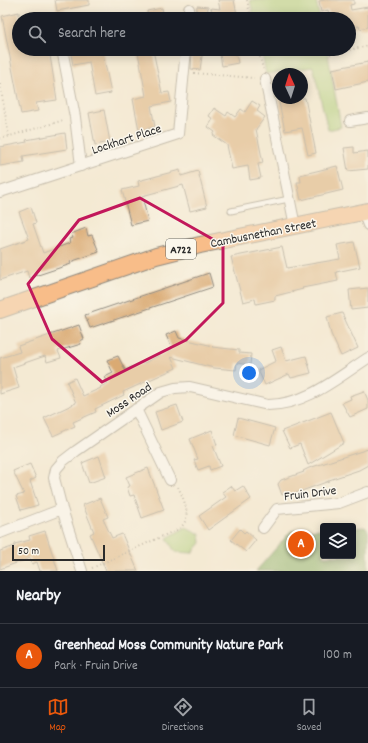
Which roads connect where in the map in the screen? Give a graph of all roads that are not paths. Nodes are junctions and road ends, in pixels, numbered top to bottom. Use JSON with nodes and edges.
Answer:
{"nodes":[{"id":1,"x":63,"y":56,"type":"edge"},
{"id":2,"x":185,"y":56,"type":"edge"},
{"id":3,"x":265,"y":78,"type":"road end"},
{"id":4,"x":368,"y":118,"type":"edge"},
{"id":5,"x":350,"y":121,"type":"dead end"},
{"id":6,"x":81,"y":166,"type":"junction"},
{"id":7,"x":0,"y":192,"type":"edge"},
{"id":8,"x":289,"y":199,"type":"junction"},
{"id":9,"x":231,"y":211,"type":"dead end"},
{"id":10,"x":366,"y":216,"type":"edge"},
{"id":11,"x":295,"y":226,"type":"junction"},
{"id":12,"x":0,"y":310,"type":"edge"},
{"id":13,"x":368,"y":358,"type":"edge"},
{"id":14,"x":136,"y":409,"type":"junction"},
{"id":15,"x":170,"y":480,"type":"road end"},
{"id":16,"x":368,"y":492,"type":"edge"},
{"id":17,"x":62,"y":509,"type":"junction"},
{"id":18,"x":263,"y":528,"type":"dead end"},
{"id":19,"x":0,"y":533,"type":"edge"},
{"id":20,"x":82,"y":571,"type":"edge"}],
"edges":[{"from":1,"to":6,"type":"street"},
{"from":2,"to":6,"type":"street","name":"Lockhart Place"},
{"from":3,"to":8,"type":"street"},
{"from":4,"to":5,"type":"street"},
{"from":6,"to":7,"type":"street","name":"Lockhart Place"},
{"from":8,"to":9,"type":"lane"},
{"from":8,"to":11,"type":"street"},
{"from":10,"to":11,"type":"main road","name":"Cambusnethan Street","number":"A722"},
{"from":11,"to":12,"type":"main road","name":"Cambusnethan Street","number":"A722"},
{"from":13,"to":14,"type":"street","name":"Moss Road"},
{"from":14,"to":15,"type":"street"},
{"from":14,"to":17,"type":"street","name":"Moss Road"},
{"from":16,"to":18,"type":"street","name":"Fruin Drive"},
{"from":17,"to":19,"type":"street"},
{"from":17,"to":20,"type":"street","name":"Moss Road"}]}
